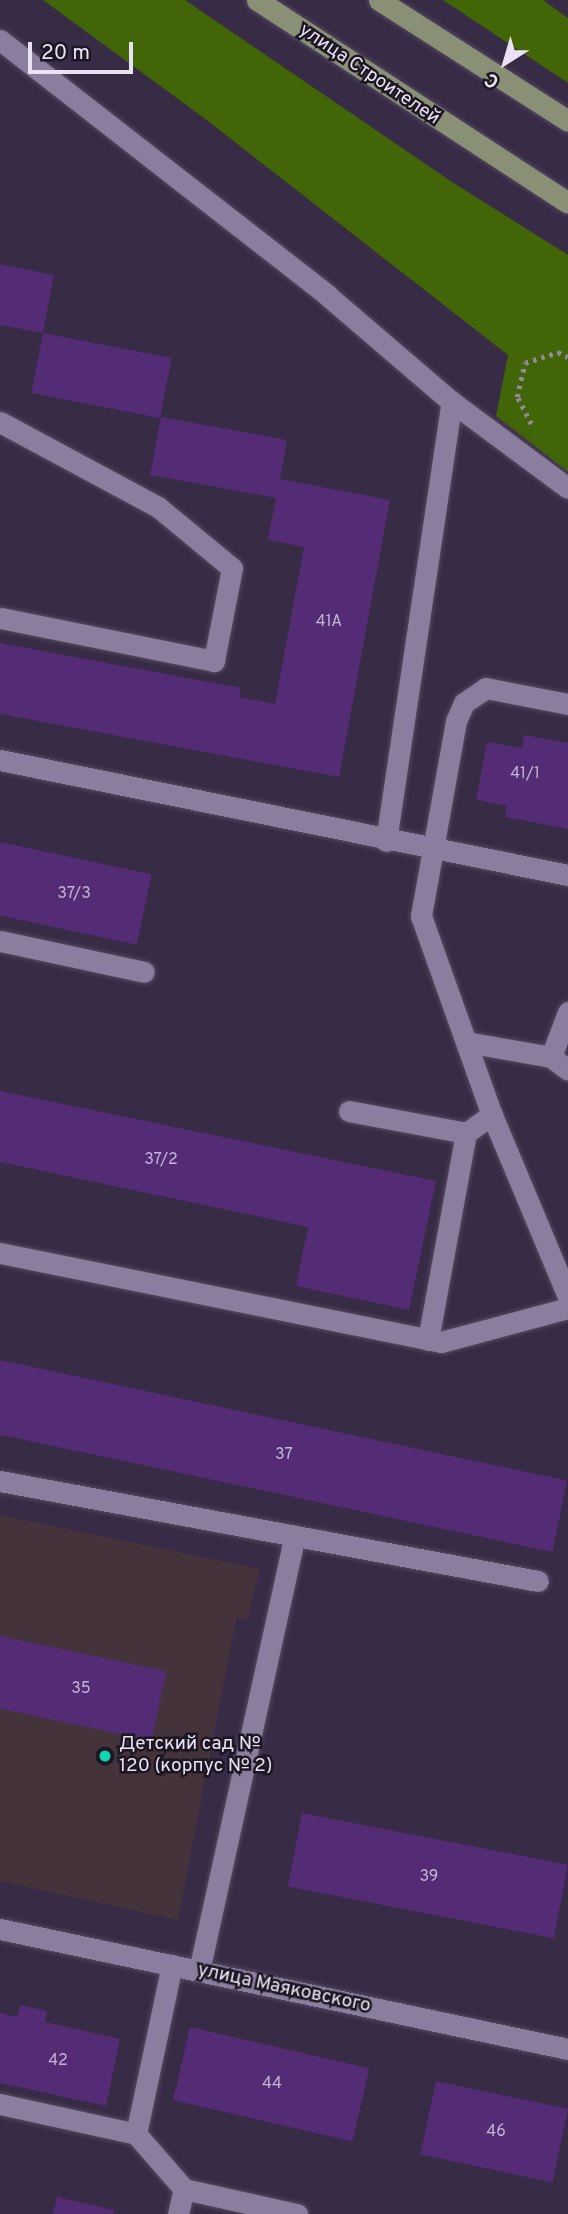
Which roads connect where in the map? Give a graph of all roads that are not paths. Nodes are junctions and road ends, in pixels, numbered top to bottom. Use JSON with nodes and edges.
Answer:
{"nodes":[{"id":1,"x":257,"y":0,"type":"edge"},
{"id":2,"x":379,"y":0,"type":"edge"},
{"id":3,"x":0,"y":40,"type":"edge"},
{"id":4,"x":568,"y":121,"type":"edge"},
{"id":5,"x":568,"y":203,"type":"edge"},
{"id":6,"x":452,"y":402,"type":"junction"},
{"id":7,"x":0,"y":422,"type":"edge"},
{"id":8,"x":568,"y":488,"type":"edge"},
{"id":9,"x":0,"y":618,"type":"edge"},
{"id":10,"x":568,"y":704,"type":"edge"},
{"id":11,"x":0,"y":760,"type":"edge"},
{"id":12,"x":386,"y":841,"type":"junction"},
{"id":13,"x":433,"y":850,"type":"junction"},
{"id":14,"x":568,"y":875,"type":"edge"},
{"id":15,"x":0,"y":941,"type":"edge"},
{"id":16,"x":144,"y":972,"type":"dead end"},
{"id":17,"x":568,"y":1012,"type":"edge"},
{"id":18,"x":466,"y":1042,"type":"junction"},
{"id":19,"x":560,"y":1064,"type":"edge"},
{"id":20,"x":349,"y":1111,"type":"dead end"},
{"id":21,"x":492,"y":1115,"type":"junction"},
{"id":22,"x":466,"y":1132,"type":"junction"},
{"id":23,"x":0,"y":1253,"type":"edge"},
{"id":24,"x":568,"y":1297,"type":"edge"},
{"id":25,"x":568,"y":1308,"type":"edge"},
{"id":26,"x":428,"y":1340,"type":"junction"},
{"id":27,"x":0,"y":1481,"type":"edge"},
{"id":28,"x":295,"y":1536,"type":"junction"},
{"id":29,"x":538,"y":1581,"type":"dead end"},
{"id":30,"x":0,"y":1929,"type":"edge"},
{"id":31,"x":173,"y":1965,"type":"junction"},
{"id":32,"x":199,"y":1971,"type":"junction"},
{"id":33,"x":568,"y":2049,"type":"edge"},
{"id":34,"x":0,"y":2104,"type":"edge"},
{"id":35,"x":136,"y":2134,"type":"junction"},
{"id":36,"x":184,"y":2189,"type":"junction"},
{"id":37,"x":178,"y":2214,"type":"edge"},
{"id":38,"x":297,"y":2214,"type":"edge"}],
"edges":[{"from":1,"to":5,"type":"main road","name":"улица Строителей"},
{"from":2,"to":4,"type":"main road"},
{"from":3,"to":6,"type":"street"},
{"from":6,"to":8,"type":"street"},
{"from":6,"to":12,"type":"street"},
{"from":7,"to":9,"type":"street"},
{"from":10,"to":13,"type":"street"},
{"from":11,"to":12,"type":"street"},
{"from":12,"to":13,"type":"street"},
{"from":13,"to":14,"type":"street"},
{"from":13,"to":18,"type":"street"},
{"from":15,"to":16,"type":"street"},
{"from":17,"to":19,"type":"street"},
{"from":18,"to":19,"type":"street"},
{"from":18,"to":21,"type":"street"},
{"from":20,"to":22,"type":"street"},
{"from":21,"to":22,"type":"street"},
{"from":21,"to":24,"type":"street"},
{"from":22,"to":26,"type":"street"},
{"from":23,"to":26,"type":"street"},
{"from":25,"to":26,"type":"street"},
{"from":27,"to":28,"type":"street"},
{"from":28,"to":29,"type":"street"},
{"from":28,"to":32,"type":"street"},
{"from":30,"to":31,"type":"street","name":"улица Маяковского"},
{"from":31,"to":32,"type":"street","name":"улица Маяковского"},
{"from":31,"to":35,"type":"street"},
{"from":32,"to":33,"type":"street","name":"улица Маяковского"},
{"from":34,"to":35,"type":"street"},
{"from":35,"to":36,"type":"street"},
{"from":36,"to":37,"type":"street"},
{"from":36,"to":38,"type":"street"}]}
